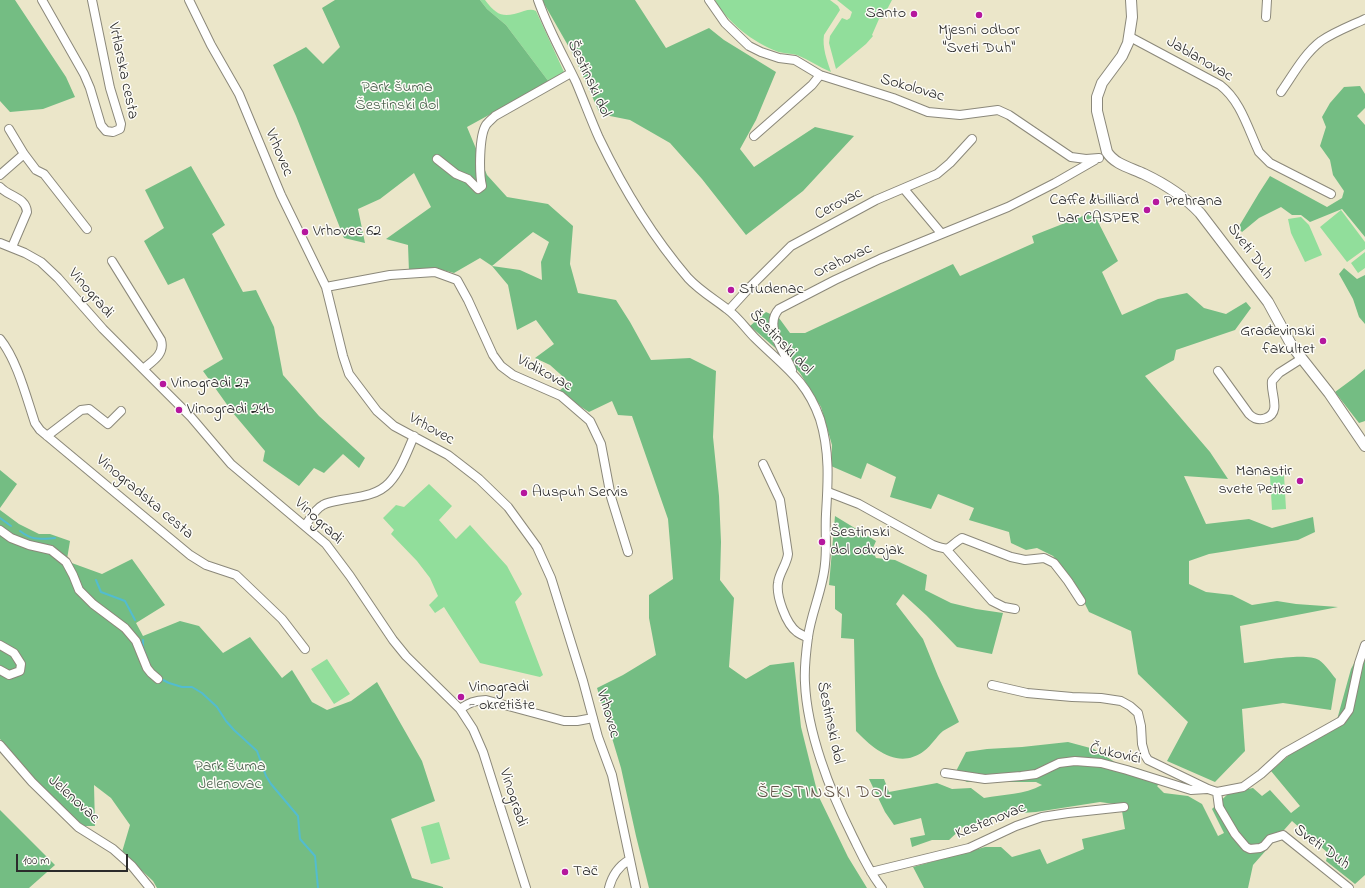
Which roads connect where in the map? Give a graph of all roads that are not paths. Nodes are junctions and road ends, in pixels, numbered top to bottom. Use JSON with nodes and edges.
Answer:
{"nodes":[{"id":1,"x":42,"y":0,"type":"edge"},
{"id":2,"x":92,"y":0,"type":"edge"},
{"id":3,"x":189,"y":0,"type":"edge"},
{"id":4,"x":538,"y":0,"type":"edge"},
{"id":5,"x":709,"y":0,"type":"edge"},
{"id":6,"x":1131,"y":0,"type":"edge"},
{"id":7,"x":1267,"y":0,"type":"edge"},
{"id":8,"x":1266,"y":17,"type":"dead end"},
{"id":9,"x":1365,"y":19,"type":"edge"},
{"id":10,"x":1130,"y":38,"type":"junction"},
{"id":11,"x":572,"y":73,"type":"junction"},
{"id":12,"x":820,"y":74,"type":"junction"},
{"id":13,"x":1281,"y":92,"type":"dead end"},
{"id":14,"x":9,"y":129,"type":"dead end"},
{"id":15,"x":754,"y":136,"type":"dead end"},
{"id":16,"x":972,"y":139,"type":"dead end"},
{"id":17,"x":24,"y":154,"type":"junction"},
{"id":18,"x":1103,"y":155,"type":"junction"},
{"id":19,"x":437,"y":159,"type":"dead end"},
{"id":20,"x":0,"y":175,"type":"edge"},
{"id":21,"x":0,"y":187,"type":"edge"},
{"id":22,"x":904,"y":189,"type":"junction"},
{"id":23,"x":1331,"y":194,"type":"dead end"},
{"id":24,"x":87,"y":229,"type":"dead end"},
{"id":25,"x":941,"y":233,"type":"junction"},
{"id":26,"x":0,"y":243,"type":"edge"},
{"id":27,"x":12,"y":247,"type":"junction"},
{"id":28,"x":112,"y":261,"type":"dead end"},
{"id":29,"x":326,"y":287,"type":"junction"},
{"id":30,"x":729,"y":310,"type":"junction"},
{"id":31,"x":0,"y":339,"type":"edge"},
{"id":32,"x":1301,"y":359,"type":"junction"},
{"id":33,"x":143,"y":369,"type":"junction"},
{"id":34,"x":1218,"y":371,"type":"dead end"},
{"id":35,"x":794,"y":374,"type":"junction"},
{"id":36,"x":121,"y":411,"type":"dead end"},
{"id":37,"x":47,"y":436,"type":"junction"},
{"id":38,"x":414,"y":436,"type":"junction"},
{"id":39,"x":1363,"y":440,"type":"edge"},
{"id":40,"x":763,"y":464,"type":"dead end"},
{"id":41,"x":828,"y":492,"type":"junction"},
{"id":42,"x":305,"y":526,"type":"junction"},
{"id":43,"x":0,"y":530,"type":"edge"},
{"id":44,"x":946,"y":549,"type":"junction"},
{"id":45,"x":628,"y":552,"type":"dead end"},
{"id":46,"x":1081,"y":601,"type":"dead end"},
{"id":47,"x":1015,"y":609,"type":"dead end"},
{"id":48,"x":808,"y":638,"type":"junction"},
{"id":49,"x":0,"y":645,"type":"edge"},
{"id":50,"x":1365,"y":645,"type":"edge"},
{"id":51,"x":305,"y":649,"type":"dead end"},
{"id":52,"x":0,"y":670,"type":"edge"},
{"id":53,"x":158,"y":679,"type":"dead end"},
{"id":54,"x":992,"y":685,"type":"dead end"},
{"id":55,"x":460,"y":709,"type":"junction"},
{"id":56,"x":592,"y":718,"type":"junction"},
{"id":57,"x":0,"y":745,"type":"edge"},
{"id":58,"x":945,"y":774,"type":"dead end"},
{"id":59,"x":1208,"y":789,"type":"junction"},
{"id":60,"x":1217,"y":792,"type":"junction"},
{"id":61,"x":1124,"y":807,"type":"dead end"},
{"id":62,"x":629,"y":860,"type":"junction"},
{"id":63,"x":870,"y":872,"type":"junction"},
{"id":64,"x":150,"y":888,"type":"edge"},
{"id":65,"x":526,"y":888,"type":"edge"},
{"id":66,"x":609,"y":888,"type":"edge"},
{"id":67,"x":636,"y":888,"type":"edge"},
{"id":68,"x":882,"y":888,"type":"edge"},
{"id":69,"x":1349,"y":888,"type":"edge"}],
"edges":[{"from":1,"to":2,"type":"street","name":"Vrtlarska cesta"},
{"from":3,"to":29,"type":"street","name":"Vrhovec"},
{"from":4,"to":11,"type":"street","name":"Šestinski dol"},
{"from":5,"to":12,"type":"street","name":"Sokolovac"},
{"from":6,"to":10,"type":"main road"},
{"from":7,"to":8,"type":"street"},
{"from":9,"to":13,"type":"street"},
{"from":10,"to":18,"type":"main road"},
{"from":10,"to":23,"type":"street","name":"Jablanovac"},
{"from":11,"to":19,"type":"street"},
{"from":11,"to":30,"type":"street","name":"Šestinski dol"},
{"from":12,"to":15,"type":"street"},
{"from":12,"to":18,"type":"street","name":"Sokolovac"},
{"from":14,"to":17,"type":"street"},
{"from":16,"to":22,"type":"street","name":"Cerovac"},
{"from":17,"to":20,"type":"street"},
{"from":17,"to":24,"type":"street"},
{"from":18,"to":25,"type":"street","name":"Orahovac"},
{"from":18,"to":32,"type":"main road","name":"Sveti Duh"},
{"from":21,"to":27,"type":"street"},
{"from":22,"to":25,"type":"street"},
{"from":22,"to":30,"type":"street","name":"Cerovac"},
{"from":25,"to":35,"type":"street","name":"Orahovac"},
{"from":26,"to":27,"type":"street","name":"Vinogradi"},
{"from":27,"to":33,"type":"street","name":"Vinogradi"},
{"from":28,"to":33,"type":"street"},
{"from":29,"to":38,"type":"street","name":"Vrhovec"},
{"from":29,"to":45,"type":"street","name":"Vidikovac"},
{"from":30,"to":35,"type":"street","name":"Šestinski dol"},
{"from":31,"to":37,"type":"street","name":"Vinogradska cesta"},
{"from":32,"to":34,"type":"street"},
{"from":32,"to":39,"type":"main road","name":"Sveti Duh"},
{"from":33,"to":42,"type":"street","name":"Vinogradi"},
{"from":35,"to":41,"type":"street","name":"Šestinski dol"},
{"from":36,"to":37,"type":"street"},
{"from":37,"to":51,"type":"street","name":"Vinogradska cesta"},
{"from":38,"to":42,"type":"street"},
{"from":38,"to":56,"type":"street","name":"Vrhovec"},
{"from":40,"to":48,"type":"street"},
{"from":41,"to":44,"type":"street"},
{"from":41,"to":48,"type":"street","name":"Šestinski dol"},
{"from":42,"to":55,"type":"street","name":"Vinogradi"},
{"from":43,"to":53,"type":"street"},
{"from":44,"to":46,"type":"street"},
{"from":44,"to":47,"type":"street"},
{"from":48,"to":63,"type":"street","name":"Šestinski dol"},
{"from":49,"to":52,"type":"street"},
{"from":50,"to":60,"type":"street","name":"Čukovići"},
{"from":54,"to":59,"type":"street","name":"Čukovići"},
{"from":55,"to":56,"type":"street"},
{"from":55,"to":65,"type":"street","name":"Vinogradi"},
{"from":56,"to":62,"type":"street","name":"Vrhovec"},
{"from":57,"to":64,"type":"street","name":"Jelenovac"},
{"from":58,"to":59,"type":"street","name":"Čukovići"},
{"from":59,"to":60,"type":"street","name":"Čukovići"},
{"from":60,"to":69,"type":"street","name":"Sveti Duh"},
{"from":61,"to":63,"type":"street","name":"Kestenovac"},
{"from":62,"to":66,"type":"street"},
{"from":62,"to":67,"type":"street","name":"Vrhovec"},
{"from":63,"to":68,"type":"street","name":"Šestinski dol"}]}
